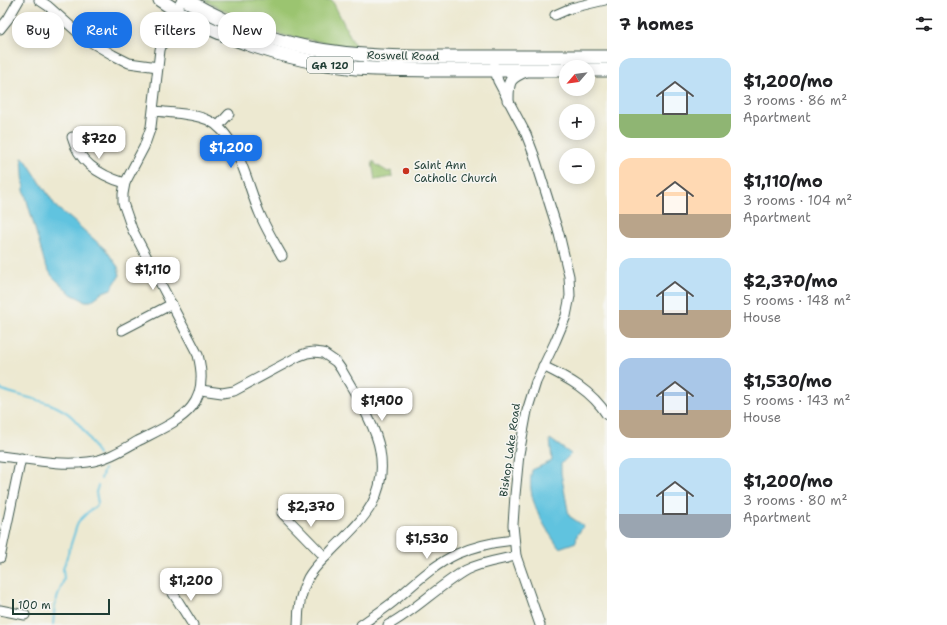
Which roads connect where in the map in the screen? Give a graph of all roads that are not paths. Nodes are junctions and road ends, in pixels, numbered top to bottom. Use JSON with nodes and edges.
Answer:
{"nodes":[{"id":1,"x":19,"y":0,"type":"edge"},
{"id":2,"x":39,"y":0,"type":"edge"},
{"id":3,"x":160,"y":0,"type":"edge"},
{"id":4,"x":186,"y":0,"type":"edge"},
{"id":5,"x":605,"y":0,"type":"edge"},
{"id":6,"x":179,"y":5,"type":"edge"},
{"id":7,"x":555,"y":15,"type":"dead end"},
{"id":8,"x":0,"y":29,"type":"edge"},
{"id":9,"x":607,"y":57,"type":"edge"},
{"id":10,"x":494,"y":63,"type":"junction"},
{"id":11,"x":158,"y":67,"type":"junction"},
{"id":12,"x":528,"y":70,"type":"junction"},
{"id":13,"x":559,"y":70,"type":"edge"},
{"id":14,"x":595,"y":70,"type":"edge"},
{"id":15,"x":607,"y":70,"type":"edge"},
{"id":16,"x":508,"y":100,"type":"junction"},
{"id":17,"x":154,"y":111,"type":"junction"},
{"id":18,"x":229,"y":114,"type":"dead end"},
{"id":19,"x":218,"y":126,"type":"junction"},
{"id":20,"x":72,"y":137,"type":"dead end"},
{"id":21,"x":125,"y":183,"type":"junction"},
{"id":22,"x":282,"y":256,"type":"dead end"},
{"id":23,"x":172,"y":304,"type":"junction"},
{"id":24,"x":122,"y":330,"type":"dead end"},
{"id":25,"x":543,"y":366,"type":"junction"},
{"id":26,"x":201,"y":390,"type":"junction"},
{"id":27,"x":607,"y":415,"type":"edge"},
{"id":28,"x":0,"y":456,"type":"edge"},
{"id":29,"x":21,"y":458,"type":"junction"},
{"id":30,"x":282,"y":513,"type":"dead end"},
{"id":31,"x":514,"y":540,"type":"junction"},
{"id":32,"x":516,"y":556,"type":"junction"},
{"id":33,"x":325,"y":557,"type":"junction"},
{"id":34,"x":0,"y":558,"type":"edge"},
{"id":35,"x":171,"y":590,"type":"dead end"},
{"id":36,"x":0,"y":610,"type":"edge"},
{"id":37,"x":25,"y":615,"type":"dead end"},
{"id":38,"x":193,"y":625,"type":"edge"},
{"id":39,"x":298,"y":625,"type":"edge"},
{"id":40,"x":361,"y":625,"type":"edge"},
{"id":41,"x":388,"y":625,"type":"edge"},
{"id":42,"x":540,"y":625,"type":"edge"}],
"edges":[{"from":1,"to":8,"type":"street"},
{"from":2,"to":11,"type":"street"},
{"from":3,"to":6,"type":"highway","name":"Roswell Road","number":"GA 120"},
{"from":4,"to":10,"type":"highway","name":"Roswell Road","number":"GA 120"},
{"from":5,"to":7,"type":"street"},
{"from":6,"to":10,"type":"highway","name":"Roswell Road","number":"GA 120"},
{"from":6,"to":11,"type":"street"},
{"from":9,"to":10,"type":"highway","name":"Roswell Road","number":"GA 120"},
{"from":10,"to":12,"type":"highway","name":"Roswell Road","number":"GA 120"},
{"from":10,"to":16,"type":"street","name":"Bishop Lake Road"},
{"from":11,"to":17,"type":"street"},
{"from":12,"to":13,"type":"highway","name":"Roswell Road","number":"GA 120"},
{"from":12,"to":16,"type":"main road"},
{"from":14,"to":15,"type":"highway"},
{"from":16,"to":25,"type":"street","name":"Bishop Lake Road"},
{"from":17,"to":19,"type":"street"},
{"from":17,"to":21,"type":"street"},
{"from":18,"to":19,"type":"street"},
{"from":19,"to":22,"type":"street"},
{"from":20,"to":21,"type":"street"},
{"from":21,"to":23,"type":"street"},
{"from":23,"to":24,"type":"street"},
{"from":23,"to":26,"type":"street"},
{"from":25,"to":27,"type":"street"},
{"from":25,"to":31,"type":"street","name":"Bishop Lake Road"},
{"from":26,"to":29,"type":"street"},
{"from":26,"to":33,"type":"street"},
{"from":28,"to":29,"type":"street"},
{"from":29,"to":34,"type":"street"},
{"from":30,"to":33,"type":"street"},
{"from":31,"to":32,"type":"street","name":"Bishop Lake Road"},
{"from":31,"to":40,"type":"street"},
{"from":32,"to":41,"type":"street"},
{"from":32,"to":42,"type":"street","name":"Bishop Lake Road"},
{"from":33,"to":39,"type":"street"},
{"from":35,"to":38,"type":"street"},
{"from":36,"to":37,"type":"street"}]}
